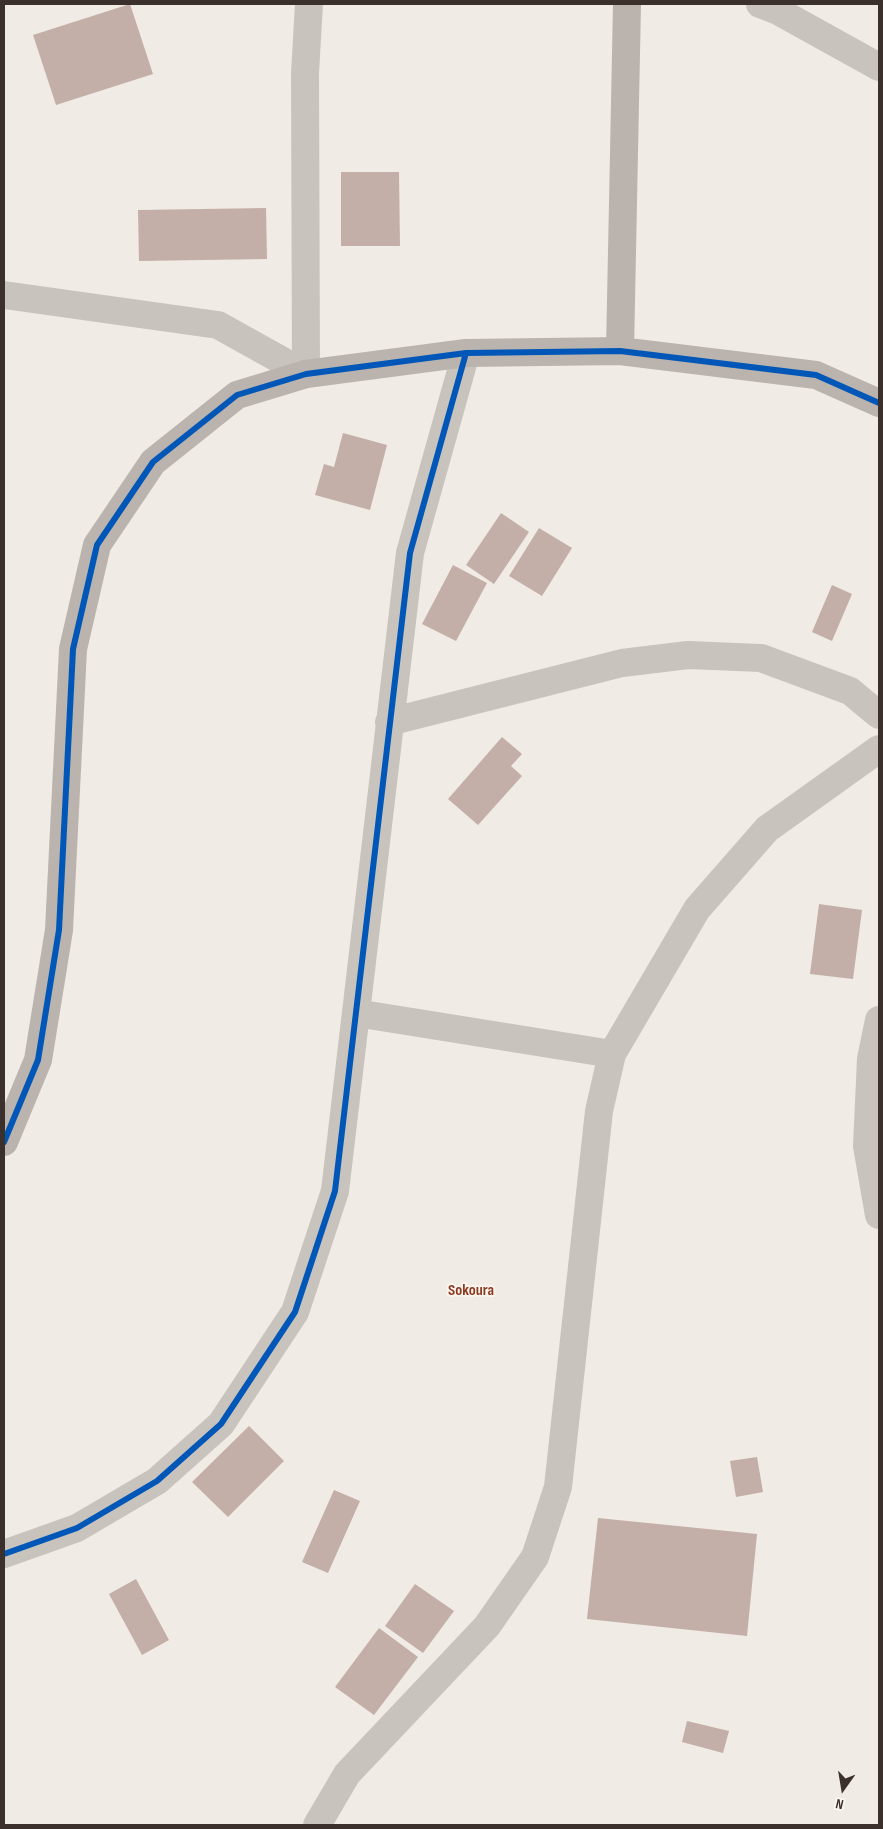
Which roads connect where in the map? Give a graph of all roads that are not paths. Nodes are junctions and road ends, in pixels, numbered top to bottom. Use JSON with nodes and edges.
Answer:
{"nodes":[{"id":1,"x":309,"y":4,"type":"edge"},
{"id":2,"x":627,"y":4,"type":"edge"},
{"id":3,"x":760,"y":4,"type":"edge"},
{"id":4,"x":879,"y":67,"type":"edge"},
{"id":5,"x":4,"y":295,"type":"edge"},
{"id":6,"x":620,"y":351,"type":"junction"},
{"id":7,"x":466,"y":353,"type":"junction"},
{"id":8,"x":306,"y":374,"type":"junction"},
{"id":9,"x":879,"y":403,"type":"edge"},
{"id":10,"x":879,"y":714,"type":"edge"},
{"id":11,"x":389,"y":722,"type":"junction"},
{"id":12,"x":879,"y":749,"type":"edge"},
{"id":13,"x":356,"y":1013,"type":"junction"},
{"id":14,"x":879,"y":1020,"type":"edge"},
{"id":15,"x":612,"y":1054,"type":"junction"},
{"id":16,"x":4,"y":1142,"type":"edge"},
{"id":17,"x":879,"y":1215,"type":"edge"},
{"id":18,"x":4,"y":1554,"type":"edge"},
{"id":19,"x":317,"y":1825,"type":"edge"}],
"edges":[{"from":1,"to":8,"type":"street"},
{"from":2,"to":6,"type":"street"},
{"from":3,"to":4,"type":"street"},
{"from":5,"to":8,"type":"street"},
{"from":6,"to":7,"type":"street"},
{"from":6,"to":9,"type":"street"},
{"from":7,"to":8,"type":"street"},
{"from":7,"to":11,"type":"street"},
{"from":8,"to":16,"type":"street"},
{"from":10,"to":11,"type":"street"},
{"from":11,"to":13,"type":"street"},
{"from":12,"to":15,"type":"street"},
{"from":13,"to":15,"type":"street"},
{"from":13,"to":18,"type":"street"},
{"from":14,"to":17,"type":"street"},
{"from":15,"to":19,"type":"street"}]}
